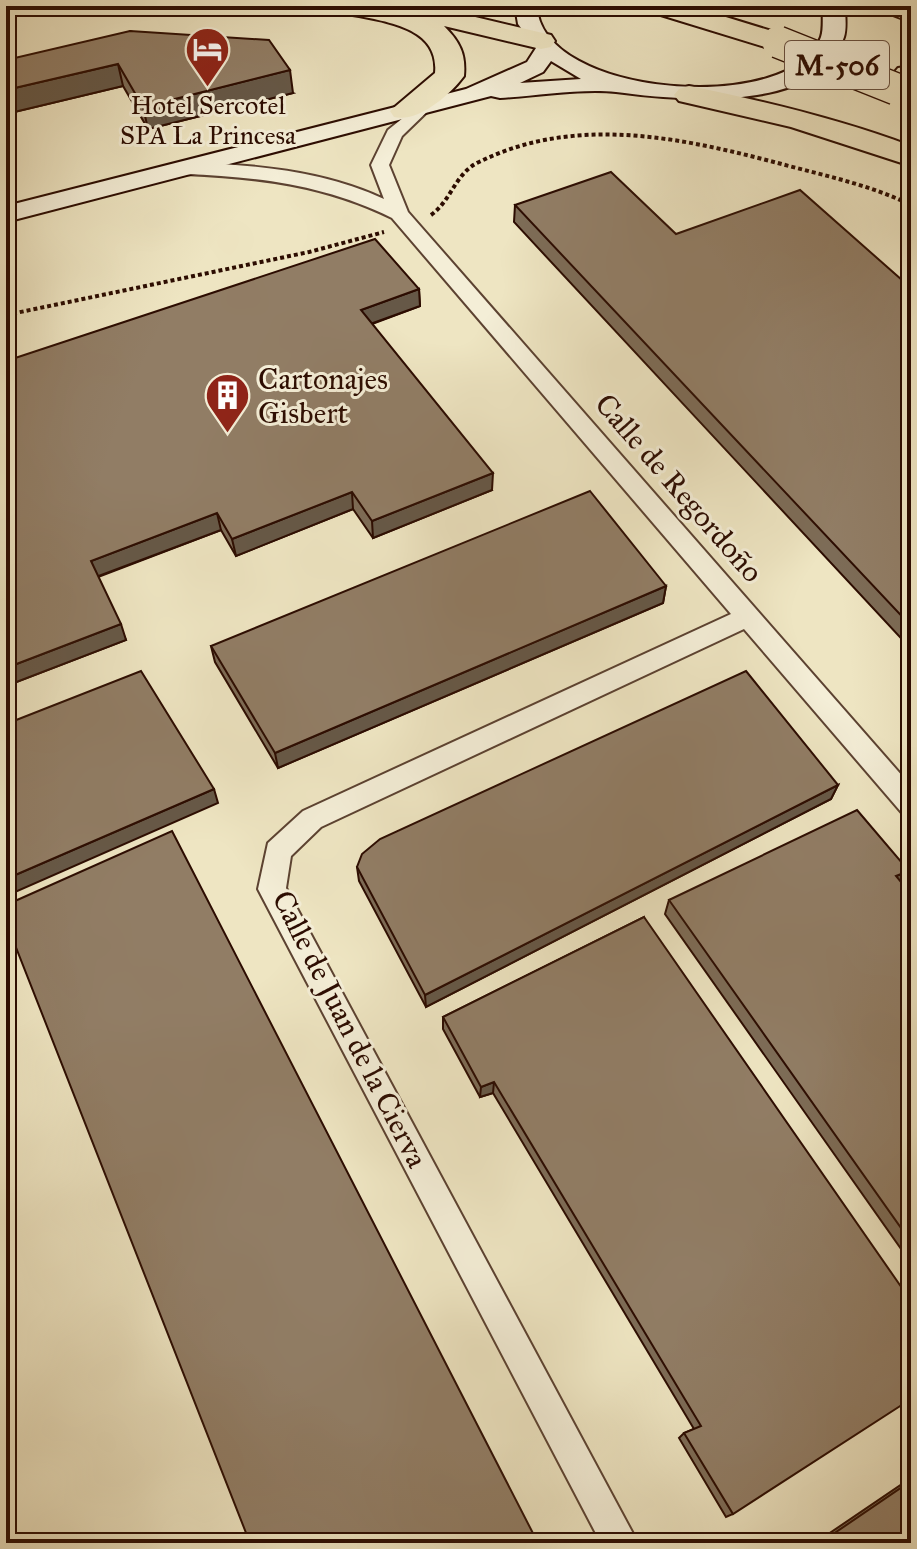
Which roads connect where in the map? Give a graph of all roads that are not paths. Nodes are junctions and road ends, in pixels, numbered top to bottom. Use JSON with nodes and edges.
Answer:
{"nodes":[{"id":1,"x":349,"y":6,"type":"edge"},
{"id":2,"x":393,"y":6,"type":"edge"},
{"id":3,"x":526,"y":6,"type":"edge"},
{"id":4,"x":661,"y":6,"type":"edge"},
{"id":5,"x":724,"y":6,"type":"edge"},
{"id":6,"x":834,"y":6,"type":"edge"},
{"id":7,"x":895,"y":6,"type":"edge"},
{"id":8,"x":911,"y":14,"type":"edge"},
{"id":9,"x":785,"y":36,"type":"junction"},
{"id":10,"x":544,"y":44,"type":"junction"},
{"id":11,"x":617,"y":84,"type":"junction"},
{"id":12,"x":907,"y":84,"type":"edge"},
{"id":13,"x":475,"y":94,"type":"junction"},
{"id":14,"x":689,"y":95,"type":"junction"},
{"id":15,"x":415,"y":109,"type":"junction"},
{"id":16,"x":911,"y":157,"type":"edge"},
{"id":17,"x":185,"y":168,"type":"junction"},
{"id":18,"x":6,"y":214,"type":"edge"},
{"id":19,"x":403,"y":220,"type":"junction"},
{"id":20,"x":749,"y":616,"type":"junction"},
{"id":21,"x":911,"y":805,"type":"edge"},
{"id":22,"x":620,"y":1543,"type":"edge"}],
"edges":[{"from":1,"to":15,"type":"highway"},
{"from":2,"to":10,"type":"highway"},
{"from":3,"to":10,"type":"street"},
{"from":4,"to":9,"type":"highway","number":"M-506"},
{"from":5,"to":9,"type":"highway","number":"M-506"},
{"from":6,"to":14,"type":"street"},
{"from":7,"to":8,"type":"highway"},
{"from":9,"to":12,"type":"highway","number":"M-506","bridge":true},
{"from":10,"to":11,"type":"street"},
{"from":10,"to":13,"type":"street"},
{"from":11,"to":13,"type":"street"},
{"from":11,"to":14,"type":"street"},
{"from":13,"to":15,"type":"street"},
{"from":14,"to":16,"type":"highway"},
{"from":15,"to":17,"type":"street"},
{"from":15,"to":19,"type":"street"},
{"from":17,"to":18,"type":"street"},
{"from":17,"to":19,"type":"street"},
{"from":19,"to":20,"type":"street","name":"Calle de Regordoño"},
{"from":20,"to":21,"type":"street","name":"Calle de Regordoño"},
{"from":20,"to":22,"type":"street","name":"Calle de Juan de la Cierva"}]}
